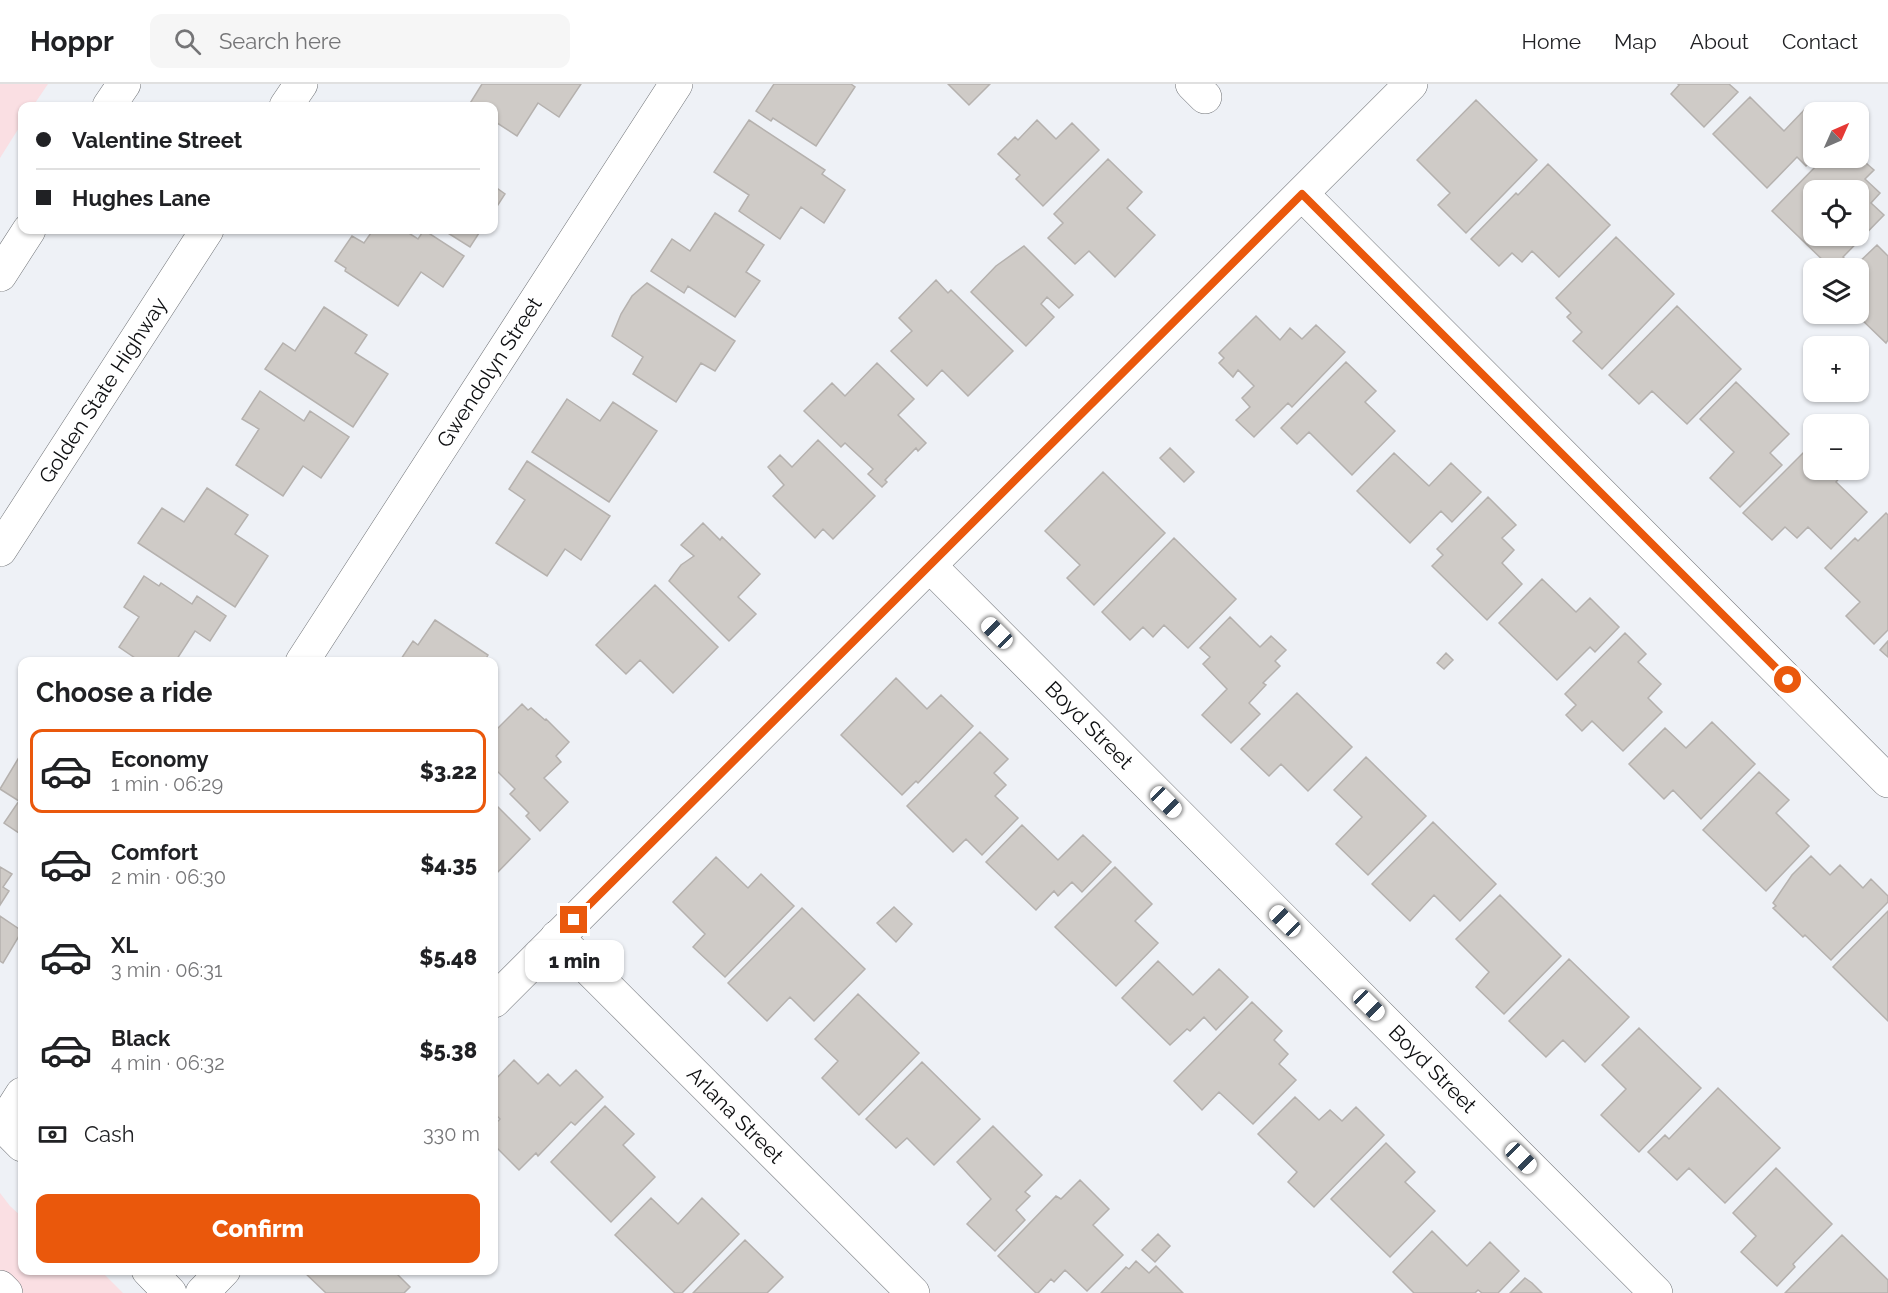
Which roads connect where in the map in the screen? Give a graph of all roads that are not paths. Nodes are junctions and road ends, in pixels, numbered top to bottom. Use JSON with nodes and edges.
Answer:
{"nodes":[{"id":1,"x":124,"y":84,"type":"edge"},
{"id":2,"x":301,"y":84,"type":"edge"},
{"id":3,"x":676,"y":84,"type":"edge"},
{"id":4,"x":1411,"y":84,"type":"edge"},
{"id":5,"x":112,"y":102,"type":"edge"},
{"id":6,"x":289,"y":102,"type":"edge"},
{"id":7,"x":1302,"y":194,"type":"junction"},
{"id":8,"x":26,"y":234,"type":"edge"},
{"id":9,"x":204,"y":234,"type":"edge"},
{"id":10,"x":0,"y":275,"type":"edge"},
{"id":11,"x":0,"y":550,"type":"edge"},
{"id":12,"x":930,"y":566,"type":"junction"},
{"id":13,"x":305,"y":657,"type":"edge"},
{"id":14,"x":1888,"y":781,"type":"edge"},
{"id":15,"x":557,"y":937,"type":"junction"},
{"id":16,"x":498,"y":997,"type":"edge"},
{"id":17,"x":18,"y":1112,"type":"edge"},
{"id":18,"x":13,"y":1135,"type":"edge"},
{"id":19,"x":153,"y":1275,"type":"edge"},
{"id":20,"x":219,"y":1275,"type":"edge"},
{"id":21,"x":0,"y":1287,"type":"edge"},
{"id":22,"x":6,"y":1293,"type":"edge"},
{"id":23,"x":170,"y":1293,"type":"edge"},
{"id":24,"x":202,"y":1293,"type":"edge"},
{"id":25,"x":913,"y":1293,"type":"edge"},
{"id":26,"x":1656,"y":1293,"type":"edge"}],
"edges":[{"from":1,"to":5,"type":"main road"},
{"from":2,"to":6,"type":"main road"},
{"from":3,"to":13,"type":"main road","name":"Gwendolyn Street"},
{"from":4,"to":7,"type":"main road"},
{"from":7,"to":12,"type":"main road"},
{"from":7,"to":14,"type":"main road"},
{"from":8,"to":10,"type":"main road"},
{"from":9,"to":11,"type":"main road","name":"Golden State Highway"},
{"from":12,"to":15,"type":"main road"},
{"from":12,"to":26,"type":"main road","name":"Boyd Street"},
{"from":15,"to":16,"type":"main road"},
{"from":15,"to":25,"type":"main road","name":"Arlana Street"},
{"from":17,"to":18,"type":"main road"},
{"from":19,"to":23,"type":"main road"},
{"from":20,"to":24,"type":"main road"},
{"from":21,"to":22,"type":"main road"}]}
